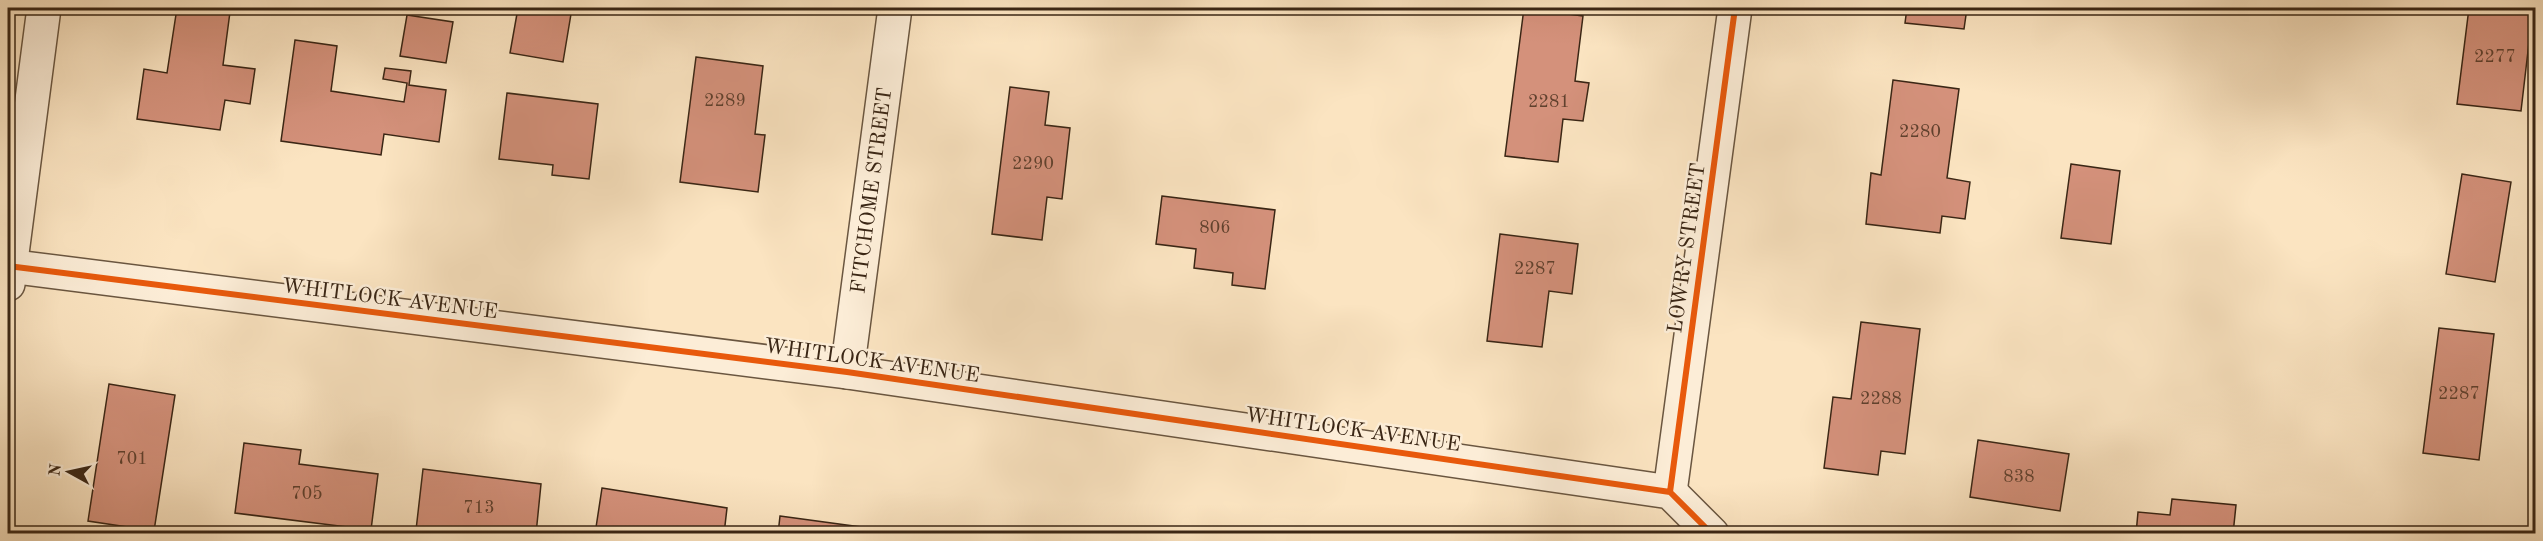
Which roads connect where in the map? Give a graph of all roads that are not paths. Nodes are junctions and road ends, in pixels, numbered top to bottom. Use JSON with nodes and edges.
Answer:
{"nodes":[{"id":1,"x":44,"y":8,"type":"edge"},
{"id":2,"x":895,"y":8,"type":"edge"},
{"id":3,"x":1735,"y":8,"type":"edge"},
{"id":4,"x":8,"y":272,"type":"edge"},
{"id":5,"x":847,"y":372,"type":"junction"},
{"id":6,"x":1670,"y":492,"type":"junction"},
{"id":7,"x":1712,"y":534,"type":"edge"}],
"edges":[{"from":1,"to":4,"type":"street"},
{"from":2,"to":5,"type":"street","name":"FITCHOME STREET"},
{"from":3,"to":6,"type":"street","name":"LOWRY STREET"},
{"from":4,"to":5,"type":"street","name":"WHITLOCK AVENUE"},
{"from":5,"to":6,"type":"street","name":"WHITLOCK AVENUE"},
{"from":6,"to":7,"type":"street"}]}
